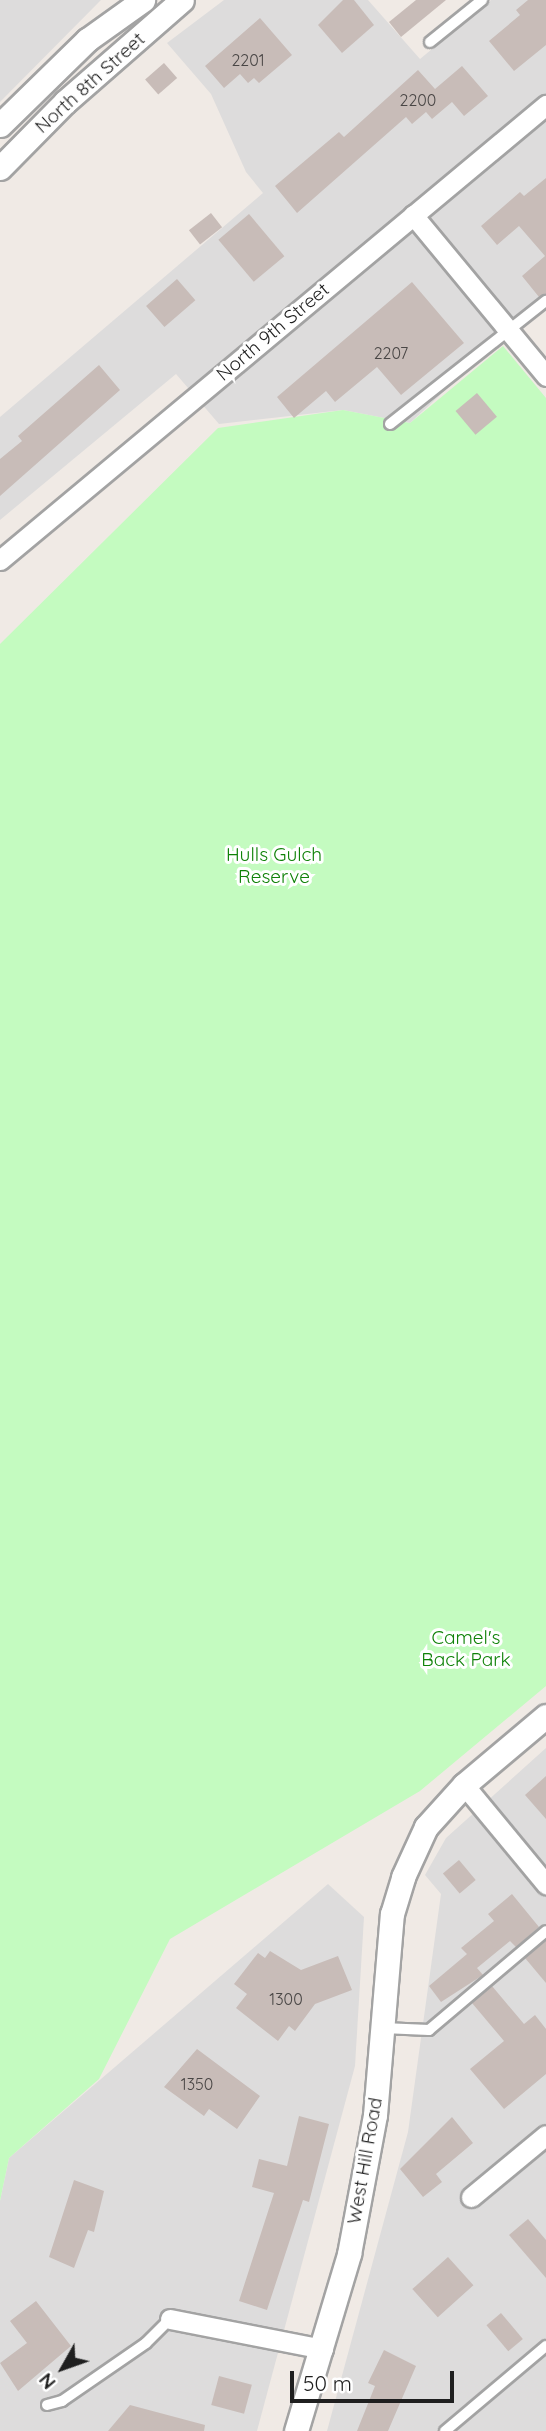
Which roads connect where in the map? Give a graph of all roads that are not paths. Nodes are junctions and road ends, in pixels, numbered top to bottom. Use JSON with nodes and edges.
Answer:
{"nodes":[{"id":1,"x":143,"y":0,"type":"edge"},
{"id":2,"x":182,"y":0,"type":"edge"},
{"id":3,"x":482,"y":0,"type":"edge"},
{"id":4,"x":430,"y":43,"type":"dead end"},
{"id":5,"x":546,"y":105,"type":"edge"},
{"id":6,"x":0,"y":125,"type":"edge"},
{"id":7,"x":0,"y":168,"type":"edge"},
{"id":8,"x":413,"y":215,"type":"junction"},
{"id":9,"x":546,"y":301,"type":"edge"},
{"id":10,"x":509,"y":330,"type":"junction"},
{"id":11,"x":546,"y":376,"type":"edge"},
{"id":12,"x":390,"y":424,"type":"dead end"},
{"id":13,"x":0,"y":560,"type":"edge"},
{"id":14,"x":546,"y":1716,"type":"edge"},
{"id":15,"x":464,"y":1785,"type":"junction"},
{"id":16,"x":546,"y":1884,"type":"edge"},
{"id":17,"x":546,"y":1931,"type":"edge"},
{"id":18,"x":382,"y":2028,"type":"junction"},
{"id":19,"x":546,"y":2135,"type":"edge"},
{"id":20,"x":471,"y":2197,"type":"dead end"},
{"id":21,"x":170,"y":2319,"type":"joint"},
{"id":22,"x":546,"y":2346,"type":"edge"},
{"id":23,"x":323,"y":2349,"type":"junction"},
{"id":24,"x":47,"y":2405,"type":"dead end"},
{"id":25,"x":296,"y":2431,"type":"edge"},
{"id":26,"x":445,"y":2431,"type":"edge"}],
"edges":[{"from":1,"to":6,"type":"street","name":"North 8th Street"},
{"from":2,"to":7,"type":"street","name":"North 8th Street"},
{"from":3,"to":4,"type":"lane"},
{"from":5,"to":8,"type":"street","name":"North 9th Street"},
{"from":8,"to":10,"type":"street"},
{"from":8,"to":13,"type":"street","name":"North 9th Street"},
{"from":9,"to":10,"type":"lane"},
{"from":10,"to":11,"type":"street"},
{"from":10,"to":12,"type":"lane"},
{"from":14,"to":15,"type":"street","name":"West Hill Road"},
{"from":15,"to":16,"type":"street"},
{"from":15,"to":18,"type":"street","name":"West Hill Road"},
{"from":17,"to":18,"type":"lane"},
{"from":18,"to":23,"type":"street","name":"West Hill Road"},
{"from":19,"to":20,"type":"street"},
{"from":21,"to":23,"type":"street"},
{"from":21,"to":24,"type":"lane"},
{"from":22,"to":26,"type":"lane"},
{"from":23,"to":25,"type":"street","name":"West Hill Road"}]}
